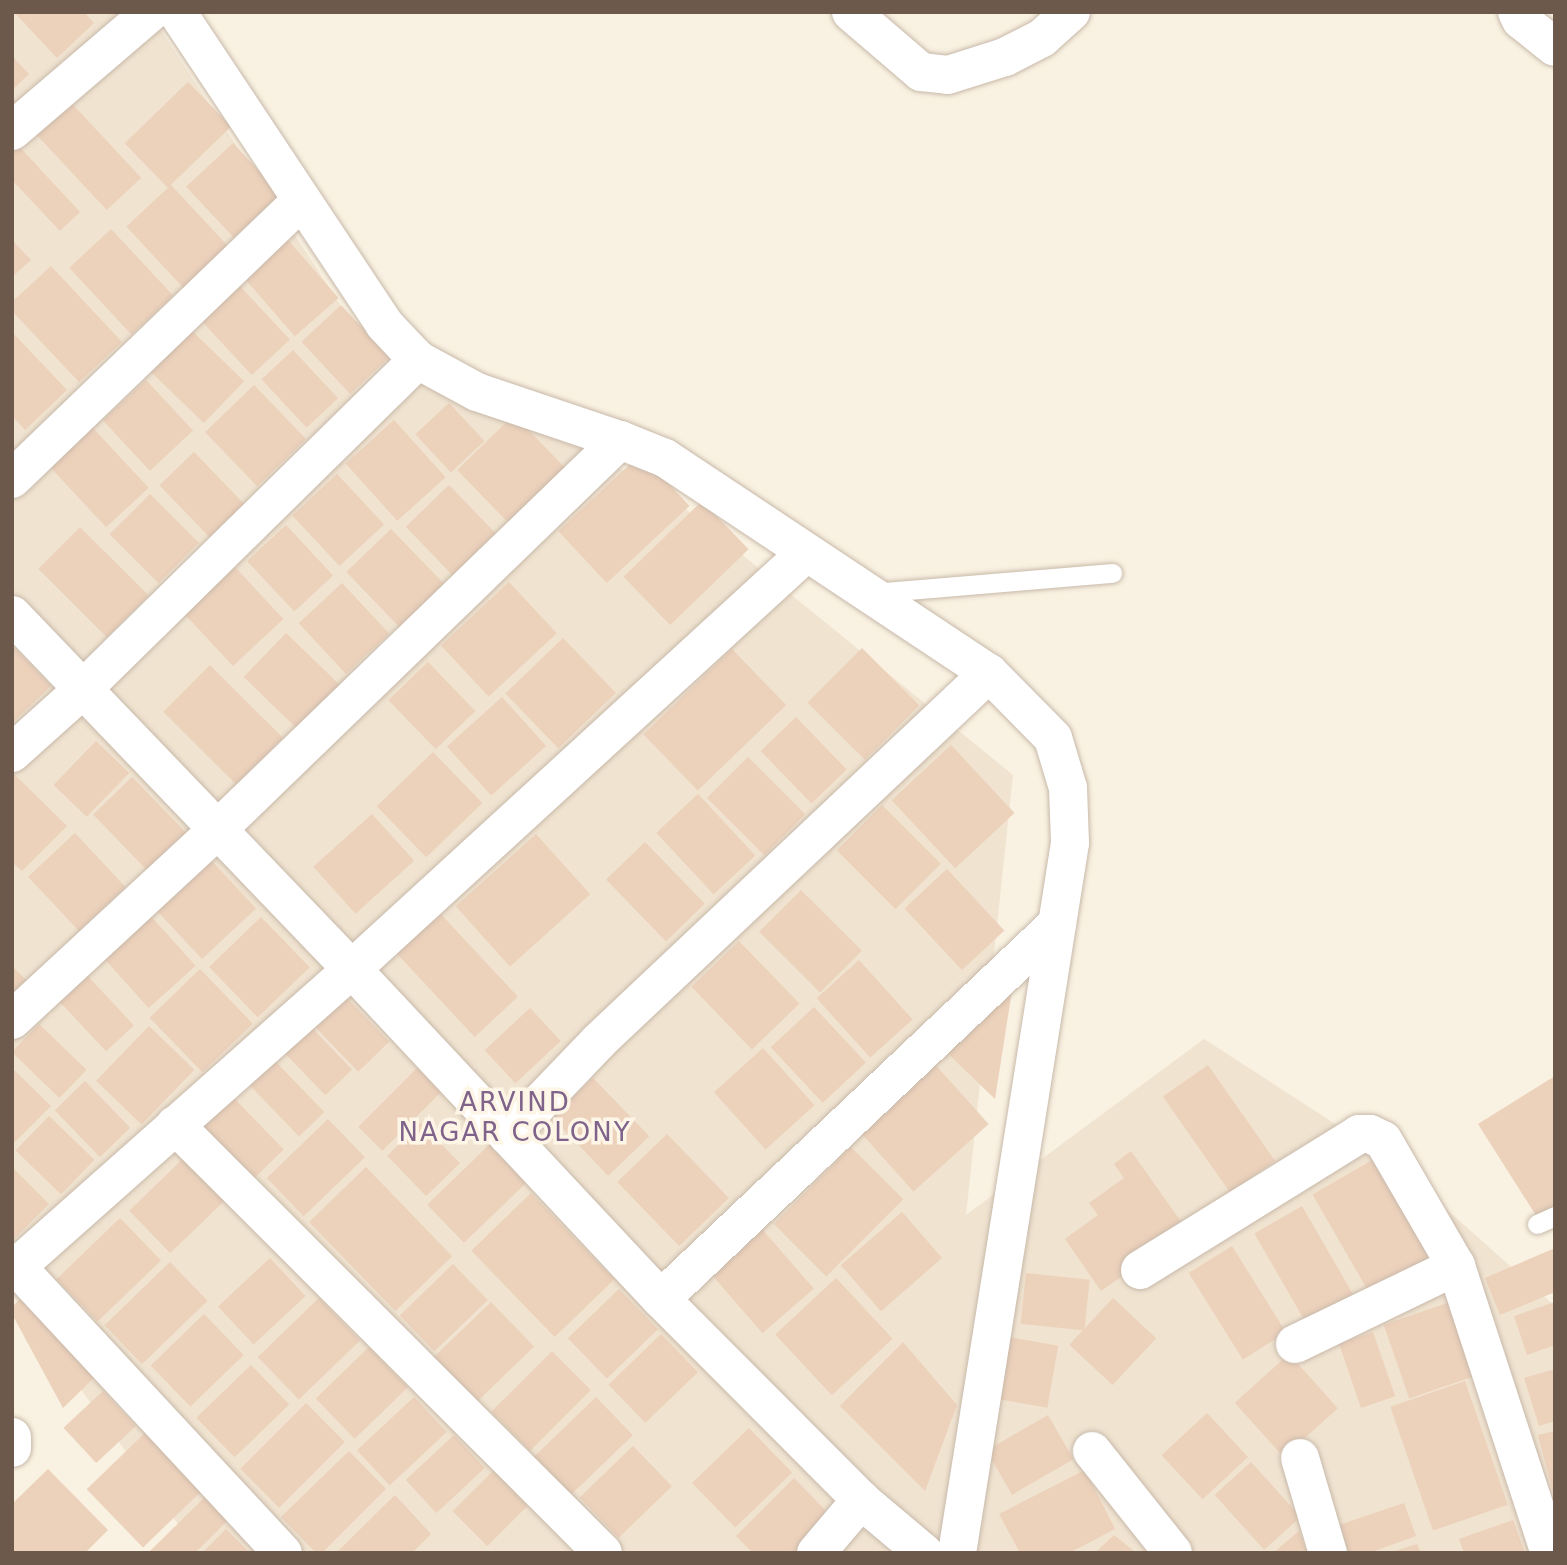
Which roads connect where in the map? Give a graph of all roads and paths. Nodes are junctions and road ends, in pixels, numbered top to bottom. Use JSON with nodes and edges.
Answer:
{"nodes":[{"id":1,"x":151,"y":12,"type":"edge"},
{"id":2,"x":177,"y":12,"type":"edge"},
{"id":3,"x":850,"y":12,"type":"edge"},
{"id":4,"x":1071,"y":12,"type":"edge"},
{"id":5,"x":1517,"y":12,"type":"edge"},
{"id":6,"x":1555,"y":47,"type":"edge"},
{"id":7,"x":12,"y":131,"type":"edge"},
{"id":8,"x":301,"y":201,"type":"junction"},
{"id":9,"x":418,"y":360,"type":"junction"},
{"id":10,"x":620,"y":440,"type":"junction"},
{"id":11,"x":12,"y":479,"type":"edge"},
{"id":12,"x":806,"y":553,"type":"junction"},
{"id":13,"x":1112,"y":573,"type":"dead end"},
{"id":14,"x":868,"y":594,"type":"junction"},
{"id":15,"x":12,"y":615,"type":"edge"},
{"id":16,"x":989,"y":673,"type":"junction"},
{"id":17,"x":83,"y":689,"type":"junction"},
{"id":18,"x":12,"y":753,"type":"edge"},
{"id":19,"x":217,"y":830,"type":"junction"},
{"id":20,"x":1057,"y":924,"type":"junction"},
{"id":21,"x":352,"y":970,"type":"junction"},
{"id":22,"x":12,"y":1020,"type":"edge"},
{"id":23,"x":175,"y":1125,"type":"junction"},
{"id":24,"x":508,"y":1136,"type":"junction"},
{"id":25,"x":1456,"y":1266,"type":"junction"},
{"id":26,"x":14,"y":1268,"type":"edge"},
{"id":27,"x":1140,"y":1270,"type":"dead end"},
{"id":28,"x":661,"y":1299,"type":"junction"},
{"id":29,"x":1295,"y":1344,"type":"dead end"},
{"id":30,"x":12,"y":1437,"type":"edge"},
{"id":31,"x":12,"y":1448,"type":"edge"},
{"id":32,"x":1092,"y":1451,"type":"dead end"},
{"id":33,"x":1300,"y":1458,"type":"dead end"},
{"id":34,"x":861,"y":1500,"type":"junction"},
{"id":35,"x":283,"y":1553,"type":"edge"},
{"id":36,"x":603,"y":1553,"type":"edge"},
{"id":37,"x":816,"y":1553,"type":"edge"},
{"id":38,"x":924,"y":1553,"type":"edge"},
{"id":39,"x":957,"y":1553,"type":"edge"},
{"id":40,"x":1173,"y":1553,"type":"edge"},
{"id":41,"x":1328,"y":1553,"type":"edge"},
{"id":42,"x":1550,"y":1553,"type":"edge"}],
"edges":[{"from":1,"to":7,"type":"street"},
{"from":2,"to":8,"type":"street"},
{"from":3,"to":4,"type":"street"},
{"from":5,"to":6,"type":"street"},
{"from":8,"to":9,"type":"street"},
{"from":8,"to":11,"type":"street"},
{"from":9,"to":10,"type":"street"},
{"from":9,"to":17,"type":"street"},
{"from":10,"to":12,"type":"street"},
{"from":10,"to":19,"type":"street"},
{"from":12,"to":14,"type":"street"},
{"from":12,"to":21,"type":"street"},
{"from":13,"to":14,"type":"lane"},
{"from":14,"to":16,"type":"street"},
{"from":15,"to":17,"type":"street"},
{"from":16,"to":20,"type":"street"},
{"from":16,"to":24,"type":"street"},
{"from":17,"to":18,"type":"street"},
{"from":17,"to":19,"type":"street"},
{"from":19,"to":21,"type":"street"},
{"from":19,"to":22,"type":"street"},
{"from":20,"to":28,"type":"street"},
{"from":20,"to":39,"type":"street"},
{"from":21,"to":23,"type":"street"},
{"from":21,"to":24,"type":"street"},
{"from":23,"to":26,"type":"street"},
{"from":23,"to":36,"type":"street"},
{"from":24,"to":28,"type":"street"},
{"from":25,"to":27,"type":"street"},
{"from":25,"to":29,"type":"street"},
{"from":25,"to":42,"type":"street"},
{"from":26,"to":35,"type":"street"},
{"from":28,"to":34,"type":"street"},
{"from":30,"to":31,"type":"street"},
{"from":32,"to":40,"type":"street"},
{"from":33,"to":41,"type":"street"},
{"from":34,"to":37,"type":"street"},
{"from":34,"to":38,"type":"street"}]}
